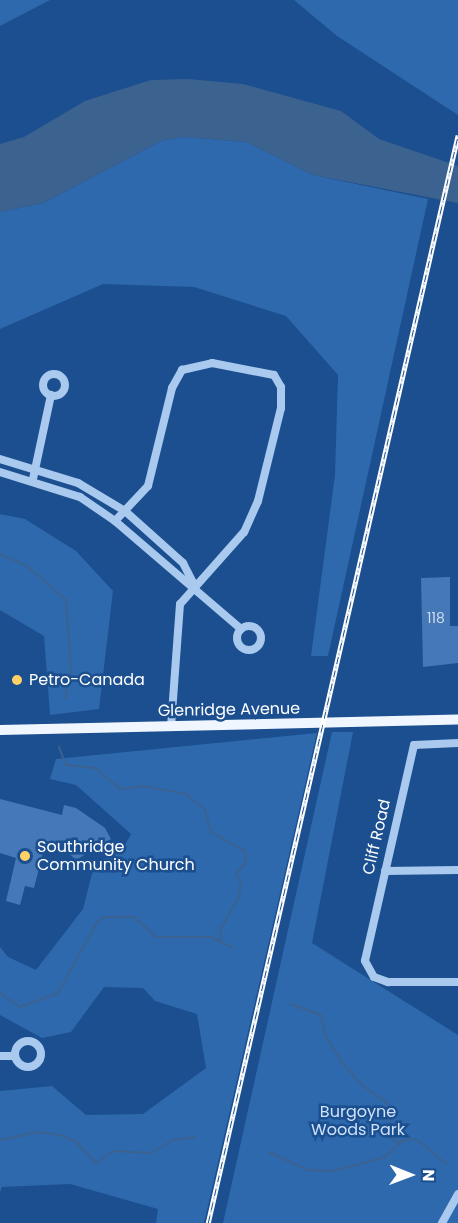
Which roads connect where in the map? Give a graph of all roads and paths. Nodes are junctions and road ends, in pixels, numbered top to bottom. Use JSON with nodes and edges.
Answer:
{"nodes":[{"id":1,"x":51,"y":395,"type":"dead end"},
{"id":2,"x":0,"y":459,"type":"edge"},
{"id":3,"x":37,"y":468,"type":"junction"},
{"id":4,"x":0,"y":471,"type":"edge"},
{"id":5,"x":33,"y":479,"type":"junction"},
{"id":6,"x":125,"y":511,"type":"junction"},
{"id":7,"x":115,"y":521,"type":"junction"},
{"id":8,"x":195,"y":587,"type":"junction"},
{"id":9,"x":241,"y":629,"type":"dead end"},
{"id":10,"x":458,"y":720,"type":"edge"},
{"id":11,"x":171,"y":727,"type":"junction"},
{"id":12,"x":0,"y":730,"type":"edge"},
{"id":13,"x":458,"y":743,"type":"edge"},
{"id":14,"x":458,"y":870,"type":"edge"},
{"id":15,"x":385,"y":871,"type":"junction"},
{"id":16,"x":458,"y":982,"type":"edge"},
{"id":17,"x":0,"y":1056,"type":"edge"},
{"id":18,"x":13,"y":1056,"type":"dead end"},
{"id":19,"x":458,"y":1194,"type":"edge"},
{"id":20,"x":442,"y":1223,"type":"edge"}],
"edges":[{"from":1,"to":3,"type":"street"},
{"from":2,"to":3,"type":"street"},
{"from":3,"to":5,"type":"street"},
{"from":3,"to":6,"type":"street"},
{"from":4,"to":5,"type":"street"},
{"from":5,"to":7,"type":"street"},
{"from":6,"to":7,"type":"street"},
{"from":6,"to":8,"type":"street"},
{"from":6,"to":8,"type":"street"},
{"from":7,"to":8,"type":"street"},
{"from":8,"to":9,"type":"street"},
{"from":8,"to":11,"type":"street"},
{"from":10,"to":11,"type":"main road","name":"Glenridge Avenue"},
{"from":11,"to":12,"type":"main road","name":"Glenridge Avenue"},
{"from":13,"to":15,"type":"street","name":"Cliff Road"},
{"from":14,"to":15,"type":"street"},
{"from":15,"to":16,"type":"street","name":"Cliff Road"},
{"from":17,"to":18,"type":"street"},
{"from":19,"to":20,"type":"street"}]}
